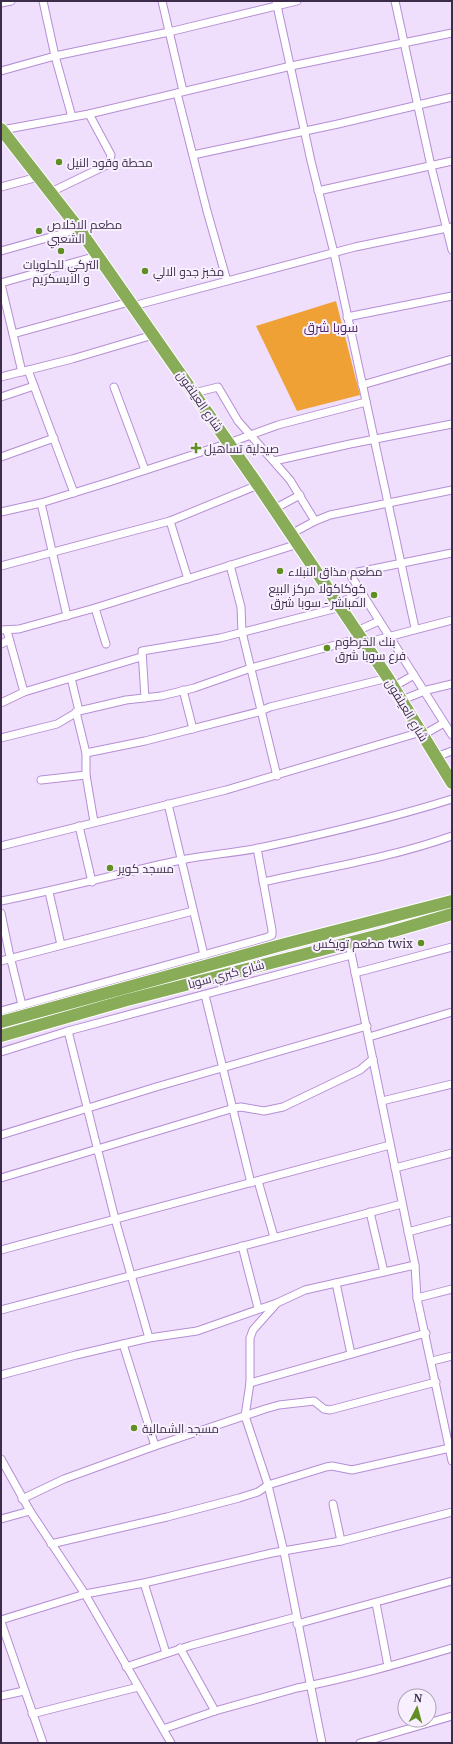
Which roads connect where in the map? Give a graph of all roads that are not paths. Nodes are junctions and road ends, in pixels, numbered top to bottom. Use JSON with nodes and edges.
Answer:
{"nodes":[{"id":1,"x":11,"y":1,"type":"edge"},
{"id":2,"x":43,"y":1,"type":"edge"},
{"id":3,"x":162,"y":1,"type":"edge"},
{"id":4,"x":297,"y":1,"type":"edge"},
{"id":5,"x":394,"y":1,"type":"edge"},
{"id":6,"x":1,"y":3,"type":"edge"},
{"id":7,"x":277,"y":3,"type":"edge"},
{"id":8,"x":169,"y":32,"type":"junction"},
{"id":9,"x":452,"y":33,"type":"edge"},
{"id":10,"x":404,"y":44,"type":"junction"},
{"id":11,"x":55,"y":56,"type":"junction"},
{"id":12,"x":291,"y":66,"type":"junction"},
{"id":13,"x":1,"y":71,"type":"edge"},
{"id":14,"x":180,"y":92,"type":"junction"},
{"id":15,"x":452,"y":97,"type":"edge"},
{"id":16,"x":419,"y":105,"type":"junction"},
{"id":17,"x":89,"y":114,"type":"junction"},
{"id":18,"x":72,"y":117,"type":"junction"},
{"id":19,"x":2,"y":129,"type":"edge"},
{"id":20,"x":305,"y":132,"type":"junction"},
{"id":21,"x":193,"y":155,"type":"junction"},
{"id":22,"x":452,"y":161,"type":"edge"},
{"id":23,"x":431,"y":166,"type":"junction"},
{"id":24,"x":38,"y":177,"type":"junction"},
{"id":25,"x":1,"y":187,"type":"edge"},
{"id":26,"x":318,"y":191,"type":"junction"},
{"id":27,"x":51,"y":192,"type":"junction"},
{"id":28,"x":449,"y":228,"type":"edge"},
{"id":29,"x":79,"y":229,"type":"junction"},
{"id":30,"x":452,"y":250,"type":"edge"},
{"id":31,"x":1,"y":251,"type":"edge"},
{"id":32,"x":334,"y":253,"type":"junction"},
{"id":33,"x":97,"y":256,"type":"junction"},
{"id":34,"x":227,"y":281,"type":"junction"},
{"id":35,"x":1,"y":283,"type":"edge"},
{"id":36,"x":452,"y":296,"type":"edge"},
{"id":37,"x":131,"y":304,"type":"junction"},
{"id":38,"x":4,"y":312,"type":"edge"},
{"id":39,"x":347,"y":318,"type":"junction"},
{"id":40,"x":13,"y":334,"type":"junction"},
{"id":41,"x":153,"y":335,"type":"junction"},
{"id":42,"x":452,"y":359,"type":"edge"},
{"id":43,"x":25,"y":371,"type":"junction"},
{"id":44,"x":1,"y":377,"type":"edge"},
{"id":45,"x":362,"y":385,"type":"junction"},
{"id":46,"x":34,"y":386,"type":"junction"},
{"id":47,"x":114,"y":387,"type":"dead end"},
{"id":48,"x":194,"y":393,"type":"junction"},
{"id":49,"x":1,"y":397,"type":"edge"},
{"id":50,"x":366,"y":402,"type":"junction"},
{"id":51,"x":452,"y":424,"type":"edge"},
{"id":52,"x":250,"y":434,"type":"junction"},
{"id":53,"x":54,"y":438,"type":"junction"},
{"id":54,"x":374,"y":440,"type":"junction"},
{"id":55,"x":229,"y":443,"type":"junction"},
{"id":56,"x":1,"y":457,"type":"edge"},
{"id":57,"x":274,"y":461,"type":"junction"},
{"id":58,"x":145,"y":470,"type":"junction"},
{"id":59,"x":258,"y":485,"type":"junction"},
{"id":60,"x":452,"y":490,"type":"edge"},
{"id":61,"x":74,"y":493,"type":"junction"},
{"id":62,"x":300,"y":495,"type":"junction"},
{"id":63,"x":41,"y":503,"type":"junction"},
{"id":64,"x":389,"y":503,"type":"junction"},
{"id":65,"x":274,"y":509,"type":"junction"},
{"id":66,"x":1,"y":512,"type":"edge"},
{"id":67,"x":170,"y":521,"type":"junction"},
{"id":68,"x":315,"y":521,"type":"junction"},
{"id":69,"x":291,"y":534,"type":"junction"},
{"id":70,"x":298,"y":544,"type":"junction"},
{"id":71,"x":52,"y":553,"type":"junction"},
{"id":72,"x":452,"y":553,"type":"edge"},
{"id":73,"x":402,"y":563,"type":"junction"},
{"id":74,"x":230,"y":565,"type":"junction"},
{"id":75,"x":1,"y":566,"type":"edge"},
{"id":76,"x":188,"y":579,"type":"junction"},
{"id":77,"x":360,"y":592,"type":"junction"},
{"id":78,"x":340,"y":605,"type":"junction"},
{"id":79,"x":95,"y":608,"type":"junction"},
{"id":80,"x":67,"y":616,"type":"junction"},
{"id":81,"x":452,"y":620,"type":"edge"},
{"id":82,"x":379,"y":621,"type":"junction"},
{"id":83,"x":415,"y":628,"type":"junction"},
{"id":84,"x":4,"y":631,"type":"edge"},
{"id":85,"x":242,"y":632,"type":"junction"},
{"id":86,"x":389,"y":636,"type":"junction"},
{"id":87,"x":361,"y":637,"type":"junction"},
{"id":88,"x":9,"y":640,"type":"junction"},
{"id":89,"x":1,"y":644,"type":"edge"},
{"id":90,"x":106,"y":644,"type":"dead end"},
{"id":91,"x":141,"y":657,"type":"junction"},
{"id":92,"x":251,"y":668,"type":"junction"},
{"id":93,"x":414,"y":675,"type":"junction"},
{"id":94,"x":71,"y":678,"type":"junction"},
{"id":95,"x":391,"y":682,"type":"junction"},
{"id":96,"x":452,"y":684,"type":"edge"},
{"id":97,"x":183,"y":690,"type":"junction"},
{"id":98,"x":24,"y":692,"type":"junction"},
{"id":99,"x":424,"y":692,"type":"junction"},
{"id":100,"x":145,"y":698,"type":"junction"},
{"id":101,"x":402,"y":700,"type":"junction"},
{"id":102,"x":1,"y":703,"type":"edge"},
{"id":103,"x":262,"y":710,"type":"junction"},
{"id":104,"x":78,"y":712,"type":"junction"},
{"id":105,"x":444,"y":723,"type":"junction"},
{"id":106,"x":193,"y":729,"type":"junction"},
{"id":107,"x":422,"y":733,"type":"junction"},
{"id":108,"x":452,"y":735,"type":"edge"},
{"id":109,"x":1,"y":738,"type":"edge"},
{"id":110,"x":452,"y":751,"type":"edge"},
{"id":111,"x":86,"y":753,"type":"junction"},
{"id":112,"x":436,"y":757,"type":"junction"},
{"id":113,"x":86,"y":775,"type":"junction"},
{"id":114,"x":277,"y":776,"type":"junction"},
{"id":115,"x":41,"y":780,"type":"dead end"},
{"id":116,"x":452,"y":782,"type":"edge"},
{"id":117,"x":452,"y":799,"type":"edge"},
{"id":118,"x":168,"y":804,"type":"junction"},
{"id":119,"x":94,"y":822,"type":"junction"},
{"id":120,"x":79,"y":826,"type":"junction"},
{"id":121,"x":452,"y":836,"type":"edge"},
{"id":122,"x":1,"y":846,"type":"edge"},
{"id":123,"x":257,"y":848,"type":"junction"},
{"id":124,"x":182,"y":860,"type":"junction"},
{"id":125,"x":92,"y":882,"type":"junction"},
{"id":126,"x":263,"y":882,"type":"junction"},
{"id":127,"x":49,"y":892,"type":"junction"},
{"id":128,"x":1,"y":901,"type":"edge"},
{"id":129,"x":452,"y":901,"type":"edge"},
{"id":130,"x":193,"y":911,"type":"junction"},
{"id":131,"x":1,"y":913,"type":"edge"},
{"id":132,"x":452,"y":914,"type":"edge"},
{"id":133,"x":285,"y":944,"type":"junction"},
{"id":134,"x":61,"y":945,"type":"junction"},
{"id":135,"x":452,"y":947,"type":"edge"},
{"id":136,"x":350,"y":949,"type":"junction"},
{"id":137,"x":204,"y":955,"type":"junction"},
{"id":138,"x":289,"y":957,"type":"junction"},
{"id":139,"x":10,"y":959,"type":"junction"},
{"id":140,"x":1,"y":961,"type":"edge"},
{"id":141,"x":355,"y":973,"type":"junction"},
{"id":142,"x":205,"y":994,"type":"junction"},
{"id":143,"x":22,"y":1005,"type":"junction"},
{"id":144,"x":1,"y":1011,"type":"edge"},
{"id":145,"x":452,"y":1012,"type":"edge"},
{"id":146,"x":1,"y":1022,"type":"edge"},
{"id":147,"x":367,"y":1026,"type":"junction"},
{"id":148,"x":68,"y":1031,"type":"junction"},
{"id":149,"x":1,"y":1036,"type":"edge"},
{"id":150,"x":369,"y":1037,"type":"junction"},
{"id":151,"x":1,"y":1052,"type":"edge"},
{"id":152,"x":373,"y":1059,"type":"junction"},
{"id":153,"x":223,"y":1068,"type":"junction"},
{"id":154,"x":452,"y":1084,"type":"edge"},
{"id":155,"x":382,"y":1101,"type":"junction"},
{"id":156,"x":234,"y":1108,"type":"junction"},
{"id":157,"x":88,"y":1109,"type":"junction"},
{"id":158,"x":1,"y":1135,"type":"edge"},
{"id":159,"x":390,"y":1145,"type":"junction"},
{"id":160,"x":98,"y":1148,"type":"junction"},
{"id":161,"x":452,"y":1153,"type":"edge"},
{"id":162,"x":395,"y":1168,"type":"junction"},
{"id":163,"x":1,"y":1178,"type":"edge"},
{"id":164,"x":255,"y":1182,"type":"junction"},
{"id":165,"x":402,"y":1204,"type":"junction"},
{"id":166,"x":370,"y":1212,"type":"junction"},
{"id":167,"x":115,"y":1219,"type":"junction"},
{"id":168,"x":452,"y":1220,"type":"edge"},
{"id":169,"x":408,"y":1232,"type":"junction"},
{"id":170,"x":274,"y":1238,"type":"junction"},
{"id":171,"x":242,"y":1246,"type":"junction"},
{"id":172,"x":1,"y":1250,"type":"edge"},
{"id":173,"x":415,"y":1265,"type":"junction"},
{"id":174,"x":384,"y":1272,"type":"junction"},
{"id":175,"x":131,"y":1277,"type":"junction"},
{"id":176,"x":336,"y":1283,"type":"junction"},
{"id":177,"x":452,"y":1288,"type":"edge"},
{"id":178,"x":417,"y":1298,"type":"junction"},
{"id":179,"x":277,"y":1303,"type":"junction"},
{"id":180,"x":258,"y":1308,"type":"junction"},
{"id":181,"x":1,"y":1310,"type":"edge"},
{"id":182,"x":426,"y":1332,"type":"junction"},
{"id":183,"x":149,"y":1338,"type":"junction"},
{"id":184,"x":123,"y":1344,"type":"junction"},
{"id":185,"x":351,"y":1354,"type":"junction"},
{"id":186,"x":452,"y":1356,"type":"edge"},
{"id":187,"x":432,"y":1361,"type":"junction"},
{"id":188,"x":1,"y":1375,"type":"edge"},
{"id":189,"x":436,"y":1382,"type":"junction"},
{"id":190,"x":250,"y":1383,"type":"junction"},
{"id":191,"x":245,"y":1416,"type":"junction"},
{"id":192,"x":449,"y":1432,"type":"edge"},
{"id":193,"x":155,"y":1446,"type":"junction"},
{"id":194,"x":450,"y":1448,"type":"junction"},
{"id":195,"x":1,"y":1459,"type":"edge"},
{"id":196,"x":452,"y":1461,"type":"edge"},
{"id":197,"x":268,"y":1484,"type":"junction"},
{"id":198,"x":22,"y":1499,"type":"junction"},
{"id":199,"x":333,"y":1504,"type":"dead end"},
{"id":200,"x":30,"y":1511,"type":"junction"},
{"id":201,"x":452,"y":1512,"type":"edge"},
{"id":202,"x":1,"y":1519,"type":"edge"},
{"id":203,"x":340,"y":1541,"type":"junction"},
{"id":204,"x":51,"y":1544,"type":"junction"},
{"id":205,"x":284,"y":1552,"type":"junction"},
{"id":206,"x":452,"y":1581,"type":"edge"},
{"id":207,"x":144,"y":1582,"type":"junction"},
{"id":208,"x":85,"y":1594,"type":"junction"},
{"id":209,"x":376,"y":1603,"type":"junction"},
{"id":210,"x":296,"y":1620,"type":"junction"},
{"id":211,"x":1,"y":1621,"type":"edge"},
{"id":212,"x":180,"y":1648,"type":"junction"},
{"id":213,"x":452,"y":1648,"type":"edge"},
{"id":214,"x":166,"y":1653,"type":"junction"},
{"id":215,"x":388,"y":1666,"type":"junction"},
{"id":216,"x":126,"y":1667,"type":"junction"},
{"id":217,"x":311,"y":1686,"type":"junction"},
{"id":218,"x":138,"y":1687,"type":"junction"},
{"id":219,"x":24,"y":1691,"type":"junction"},
{"id":220,"x":1,"y":1696,"type":"edge"},
{"id":221,"x":215,"y":1711,"type":"junction"},
{"id":222,"x":32,"y":1714,"type":"junction"},
{"id":223,"x":452,"y":1716,"type":"edge"},
{"id":224,"x":163,"y":1729,"type":"junction"},
{"id":225,"x":43,"y":1743,"type":"edge"},
{"id":226,"x":171,"y":1743,"type":"edge"},
{"id":227,"x":322,"y":1743,"type":"edge"},
{"id":228,"x":360,"y":1743,"type":"edge"}],
"edges":[{"from":1,"to":6,"type":"street"},
{"from":2,"to":11,"type":"street"},
{"from":3,"to":8,"type":"street"},
{"from":4,"to":7,"type":"street"},
{"from":5,"to":10,"type":"street"},
{"from":7,"to":8,"type":"street"},
{"from":7,"to":12,"type":"street"},
{"from":8,"to":11,"type":"street"},
{"from":8,"to":14,"type":"street"},
{"from":9,"to":10,"type":"street"},
{"from":10,"to":12,"type":"street"},
{"from":10,"to":16,"type":"street"},
{"from":11,"to":13,"type":"street"},
{"from":11,"to":18,"type":"street"},
{"from":12,"to":14,"type":"street"},
{"from":12,"to":20,"type":"street"},
{"from":14,"to":17,"type":"street"},
{"from":14,"to":21,"type":"street"},
{"from":15,"to":16,"type":"street"},
{"from":16,"to":20,"type":"street"},
{"from":16,"to":23,"type":"street"},
{"from":17,"to":18,"type":"street"},
{"from":17,"to":27,"type":"street"},
{"from":18,"to":19,"type":"street"},
{"from":19,"to":24,"type":"highway","name":"شارع العيلفون"},
{"from":20,"to":21,"type":"street"},
{"from":20,"to":26,"type":"street"},
{"from":21,"to":34,"type":"street"},
{"from":22,"to":23,"type":"street"},
{"from":23,"to":26,"type":"street"},
{"from":23,"to":28,"type":"street"},
{"from":24,"to":25,"type":"street"},
{"from":24,"to":27,"type":"highway","name":"شارع العيلفون"},
{"from":26,"to":32,"type":"street"},
{"from":27,"to":29,"type":"highway","name":"شارع العيلفون"},
{"from":28,"to":30,"type":"street"},
{"from":28,"to":32,"type":"street"},
{"from":29,"to":31,"type":"street"},
{"from":29,"to":33,"type":"highway","name":"شارع العيلفون"},
{"from":32,"to":34,"type":"street"},
{"from":32,"to":39,"type":"street"},
{"from":33,"to":35,"type":"street"},
{"from":33,"to":37,"type":"highway","name":"شارع العيلفون"},
{"from":34,"to":37,"type":"street"},
{"from":35,"to":38,"type":"street"},
{"from":36,"to":39,"type":"street"},
{"from":37,"to":40,"type":"street"},
{"from":37,"to":41,"type":"highway","name":"شارع العيلفون"},
{"from":38,"to":40,"type":"street"},
{"from":39,"to":45,"type":"street"},
{"from":40,"to":43,"type":"street"},
{"from":41,"to":43,"type":"street"},
{"from":41,"to":48,"type":"highway","name":"شارع العيلفون"},
{"from":42,"to":45,"type":"street"},
{"from":43,"to":44,"type":"street"},
{"from":43,"to":46,"type":"street"},
{"from":45,"to":50,"type":"street"},
{"from":46,"to":49,"type":"street"},
{"from":46,"to":53,"type":"street"},
{"from":47,"to":58,"type":"street"},
{"from":48,"to":52,"type":"street"},
{"from":48,"to":55,"type":"highway","name":"شارع العيلفون"},
{"from":50,"to":52,"type":"street"},
{"from":50,"to":54,"type":"street"},
{"from":51,"to":54,"type":"street"},
{"from":52,"to":55,"type":"street"},
{"from":52,"to":57,"type":"street"},
{"from":53,"to":56,"type":"street"},
{"from":53,"to":61,"type":"street"},
{"from":54,"to":57,"type":"street"},
{"from":54,"to":64,"type":"street"},
{"from":55,"to":58,"type":"street"},
{"from":55,"to":59,"type":"highway","name":"شارع العيلفون"},
{"from":57,"to":62,"type":"street"},
{"from":58,"to":61,"type":"street"},
{"from":59,"to":65,"type":"highway","name":"شارع العيلفون"},
{"from":59,"to":67,"type":"street"},
{"from":60,"to":64,"type":"street"},
{"from":61,"to":63,"type":"street"},
{"from":62,"to":65,"type":"street"},
{"from":62,"to":68,"type":"street"},
{"from":63,"to":66,"type":"street"},
{"from":63,"to":71,"type":"street"},
{"from":64,"to":68,"type":"street"},
{"from":64,"to":73,"type":"street"},
{"from":65,"to":69,"type":"highway","name":"شارع العيلفون"},
{"from":67,"to":71,"type":"street"},
{"from":67,"to":76,"type":"street"},
{"from":68,"to":69,"type":"street"},
{"from":69,"to":70,"type":"highway","name":"شارع العيلفون"},
{"from":70,"to":74,"type":"street"},
{"from":70,"to":78,"type":"highway","name":"شارع العيلفون"},
{"from":71,"to":75,"type":"street"},
{"from":71,"to":80,"type":"street"},
{"from":72,"to":73,"type":"street"},
{"from":73,"to":77,"type":"street"},
{"from":73,"to":83,"type":"street"},
{"from":74,"to":76,"type":"street"},
{"from":74,"to":85,"type":"street"},
{"from":76,"to":79,"type":"street"},
{"from":77,"to":78,"type":"street"},
{"from":77,"to":82,"type":"street"},
{"from":78,"to":85,"type":"street"},
{"from":78,"to":87,"type":"highway","name":"شارع العيلفون"},
{"from":79,"to":80,"type":"street"},
{"from":79,"to":90,"type":"street"},
{"from":80,"to":84,"type":"street"},
{"from":81,"to":83,"type":"street"},
{"from":82,"to":86,"type":"street"},
{"from":82,"to":87,"type":"street"},
{"from":83,"to":86,"type":"street"},
{"from":84,"to":88,"type":"street"},
{"from":85,"to":91,"type":"street"},
{"from":85,"to":92,"type":"street"},
{"from":86,"to":87,"type":"street"},
{"from":86,"to":93,"type":"street"},
{"from":87,"to":92,"type":"street"},
{"from":87,"to":95,"type":"highway","name":"شارع العيلفون"},
{"from":88,"to":89,"type":"street"},
{"from":88,"to":98,"type":"street"},
{"from":91,"to":94,"type":"street"},
{"from":91,"to":100,"type":"street"},
{"from":92,"to":97,"type":"street"},
{"from":92,"to":103,"type":"street"},
{"from":93,"to":95,"type":"street"},
{"from":93,"to":99,"type":"street"},
{"from":94,"to":98,"type":"street"},
{"from":94,"to":104,"type":"street"},
{"from":95,"to":101,"type":"highway","name":"شارع العيلفون"},
{"from":95,"to":103,"type":"street"},
{"from":96,"to":99,"type":"street"},
{"from":97,"to":100,"type":"street"},
{"from":97,"to":106,"type":"street"},
{"from":98,"to":102,"type":"street"},
{"from":99,"to":101,"type":"street"},
{"from":99,"to":105,"type":"street"},
{"from":100,"to":104,"type":"street"},
{"from":101,"to":107,"type":"highway","name":"شارع العيلفون"},
{"from":103,"to":106,"type":"street"},
{"from":103,"to":114,"type":"street"},
{"from":104,"to":109,"type":"street"},
{"from":104,"to":111,"type":"street"},
{"from":105,"to":107,"type":"street"},
{"from":105,"to":108,"type":"street"},
{"from":106,"to":111,"type":"street"},
{"from":107,"to":112,"type":"highway","name":"شارع العيلفون"},
{"from":107,"to":114,"type":"street"},
{"from":110,"to":112,"type":"street"},
{"from":111,"to":113,"type":"street"},
{"from":112,"to":116,"type":"highway","name":"شارع العيلفون"},
{"from":113,"to":115,"type":"street"},
{"from":113,"to":119,"type":"street"},
{"from":114,"to":118,"type":"street"},
{"from":117,"to":123,"type":"street"},
{"from":118,"to":119,"type":"street"},
{"from":118,"to":124,"type":"street"},
{"from":119,"to":120,"type":"street"},
{"from":120,"to":122,"type":"street"},
{"from":120,"to":125,"type":"street"},
{"from":121,"to":126,"type":"street"},
{"from":123,"to":124,"type":"street"},
{"from":123,"to":126,"type":"street"},
{"from":124,"to":125,"type":"street"},
{"from":124,"to":130,"type":"street"},
{"from":125,"to":127,"type":"street"},
{"from":126,"to":137,"type":"street"},
{"from":127,"to":128,"type":"street"},
{"from":127,"to":134,"type":"street"},
{"from":129,"to":133,"type":"highway","name":"شارع كبري سوبا"},
{"from":130,"to":134,"type":"street"},
{"from":130,"to":137,"type":"street"},
{"from":131,"to":139,"type":"street"},
{"from":132,"to":136,"type":"highway","name":"شارع كبري سوبا"},
{"from":133,"to":138,"type":"highway"},
{"from":133,"to":146,"type":"highway","name":"شارع كبري سوبا"},
{"from":134,"to":139,"type":"street"},
{"from":135,"to":141,"type":"street"},
{"from":136,"to":138,"type":"highway","name":"شارع كبري سوبا"},
{"from":136,"to":141,"type":"street"},
{"from":136,"to":142,"type":"street"},
{"from":137,"to":143,"type":"street"},
{"from":138,"to":149,"type":"highway","name":"شارع كبري سوبا"},
{"from":139,"to":140,"type":"street"},
{"from":139,"to":143,"type":"street"},
{"from":141,"to":147,"type":"street"},
{"from":142,"to":148,"type":"street"},
{"from":142,"to":153,"type":"street"},
{"from":143,"to":144,"type":"street"},
{"from":145,"to":150,"type":"street"},
{"from":147,"to":150,"type":"street"},
{"from":147,"to":153,"type":"street"},
{"from":148,"to":151,"type":"street"},
{"from":148,"to":157,"type":"street"},
{"from":150,"to":152,"type":"street"},
{"from":152,"to":155,"type":"street"},
{"from":152,"to":156,"type":"street"},
{"from":153,"to":156,"type":"street"},
{"from":153,"to":157,"type":"street"},
{"from":154,"to":155,"type":"street"},
{"from":155,"to":159,"type":"street"},
{"from":156,"to":160,"type":"street"},
{"from":156,"to":164,"type":"street"},
{"from":157,"to":158,"type":"street"},
{"from":157,"to":160,"type":"street"},
{"from":159,"to":162,"type":"street"},
{"from":159,"to":164,"type":"street"},
{"from":160,"to":163,"type":"street"},
{"from":160,"to":167,"type":"street"},
{"from":161,"to":162,"type":"street"},
{"from":162,"to":165,"type":"street"},
{"from":164,"to":167,"type":"street"},
{"from":164,"to":170,"type":"street"},
{"from":165,"to":166,"type":"street"},
{"from":165,"to":169,"type":"street"},
{"from":166,"to":170,"type":"street"},
{"from":166,"to":174,"type":"street"},
{"from":167,"to":172,"type":"street"},
{"from":167,"to":175,"type":"street"},
{"from":168,"to":169,"type":"street"},
{"from":169,"to":173,"type":"street"},
{"from":170,"to":171,"type":"street"},
{"from":171,"to":175,"type":"street"},
{"from":171,"to":180,"type":"street"},
{"from":173,"to":174,"type":"street"},
{"from":173,"to":178,"type":"street"},
{"from":174,"to":176,"type":"street"},
{"from":175,"to":181,"type":"street"},
{"from":175,"to":183,"type":"street"},
{"from":176,"to":179,"type":"street"},
{"from":176,"to":185,"type":"street"},
{"from":177,"to":178,"type":"street"},
{"from":178,"to":182,"type":"street"},
{"from":179,"to":180,"type":"street"},
{"from":179,"to":190,"type":"street"},
{"from":180,"to":183,"type":"street"},
{"from":182,"to":185,"type":"street"},
{"from":182,"to":187,"type":"street"},
{"from":183,"to":184,"type":"street"},
{"from":184,"to":188,"type":"street"},
{"from":184,"to":193,"type":"street"},
{"from":185,"to":190,"type":"street"},
{"from":186,"to":187,"type":"street"},
{"from":187,"to":189,"type":"street"},
{"from":189,"to":191,"type":"street"},
{"from":189,"to":192,"type":"street"},
{"from":190,"to":191,"type":"street"},
{"from":191,"to":193,"type":"street"},
{"from":191,"to":197,"type":"street"},
{"from":192,"to":194,"type":"street"},
{"from":193,"to":198,"type":"street"},
{"from":194,"to":196,"type":"street"},
{"from":194,"to":197,"type":"street"},
{"from":195,"to":198,"type":"street"},
{"from":197,"to":204,"type":"street"},
{"from":197,"to":205,"type":"street"},
{"from":198,"to":200,"type":"street"},
{"from":199,"to":203,"type":"street"},
{"from":200,"to":202,"type":"street"},
{"from":200,"to":204,"type":"street"},
{"from":201,"to":203,"type":"street"},
{"from":203,"to":205,"type":"street"},
{"from":204,"to":208,"type":"street"},
{"from":205,"to":207,"type":"street"},
{"from":205,"to":210,"type":"street"},
{"from":206,"to":209,"type":"street"},
{"from":207,"to":208,"type":"street"},
{"from":207,"to":214,"type":"street"},
{"from":208,"to":211,"type":"street"},
{"from":208,"to":216,"type":"street"},
{"from":209,"to":210,"type":"street"},
{"from":209,"to":215,"type":"street"},
{"from":210,"to":212,"type":"street"},
{"from":210,"to":217,"type":"street"},
{"from":211,"to":219,"type":"street"},
{"from":212,"to":214,"type":"street"},
{"from":212,"to":221,"type":"street"},
{"from":213,"to":215,"type":"street"},
{"from":214,"to":216,"type":"street"},
{"from":215,"to":217,"type":"street"},
{"from":216,"to":218,"type":"street"},
{"from":217,"to":221,"type":"street"},
{"from":217,"to":227,"type":"street"},
{"from":218,"to":222,"type":"street"},
{"from":218,"to":224,"type":"street"},
{"from":219,"to":220,"type":"street"},
{"from":219,"to":222,"type":"street"},
{"from":221,"to":224,"type":"street"},
{"from":222,"to":225,"type":"street"},
{"from":223,"to":228,"type":"street"},
{"from":224,"to":226,"type":"street"}]}
